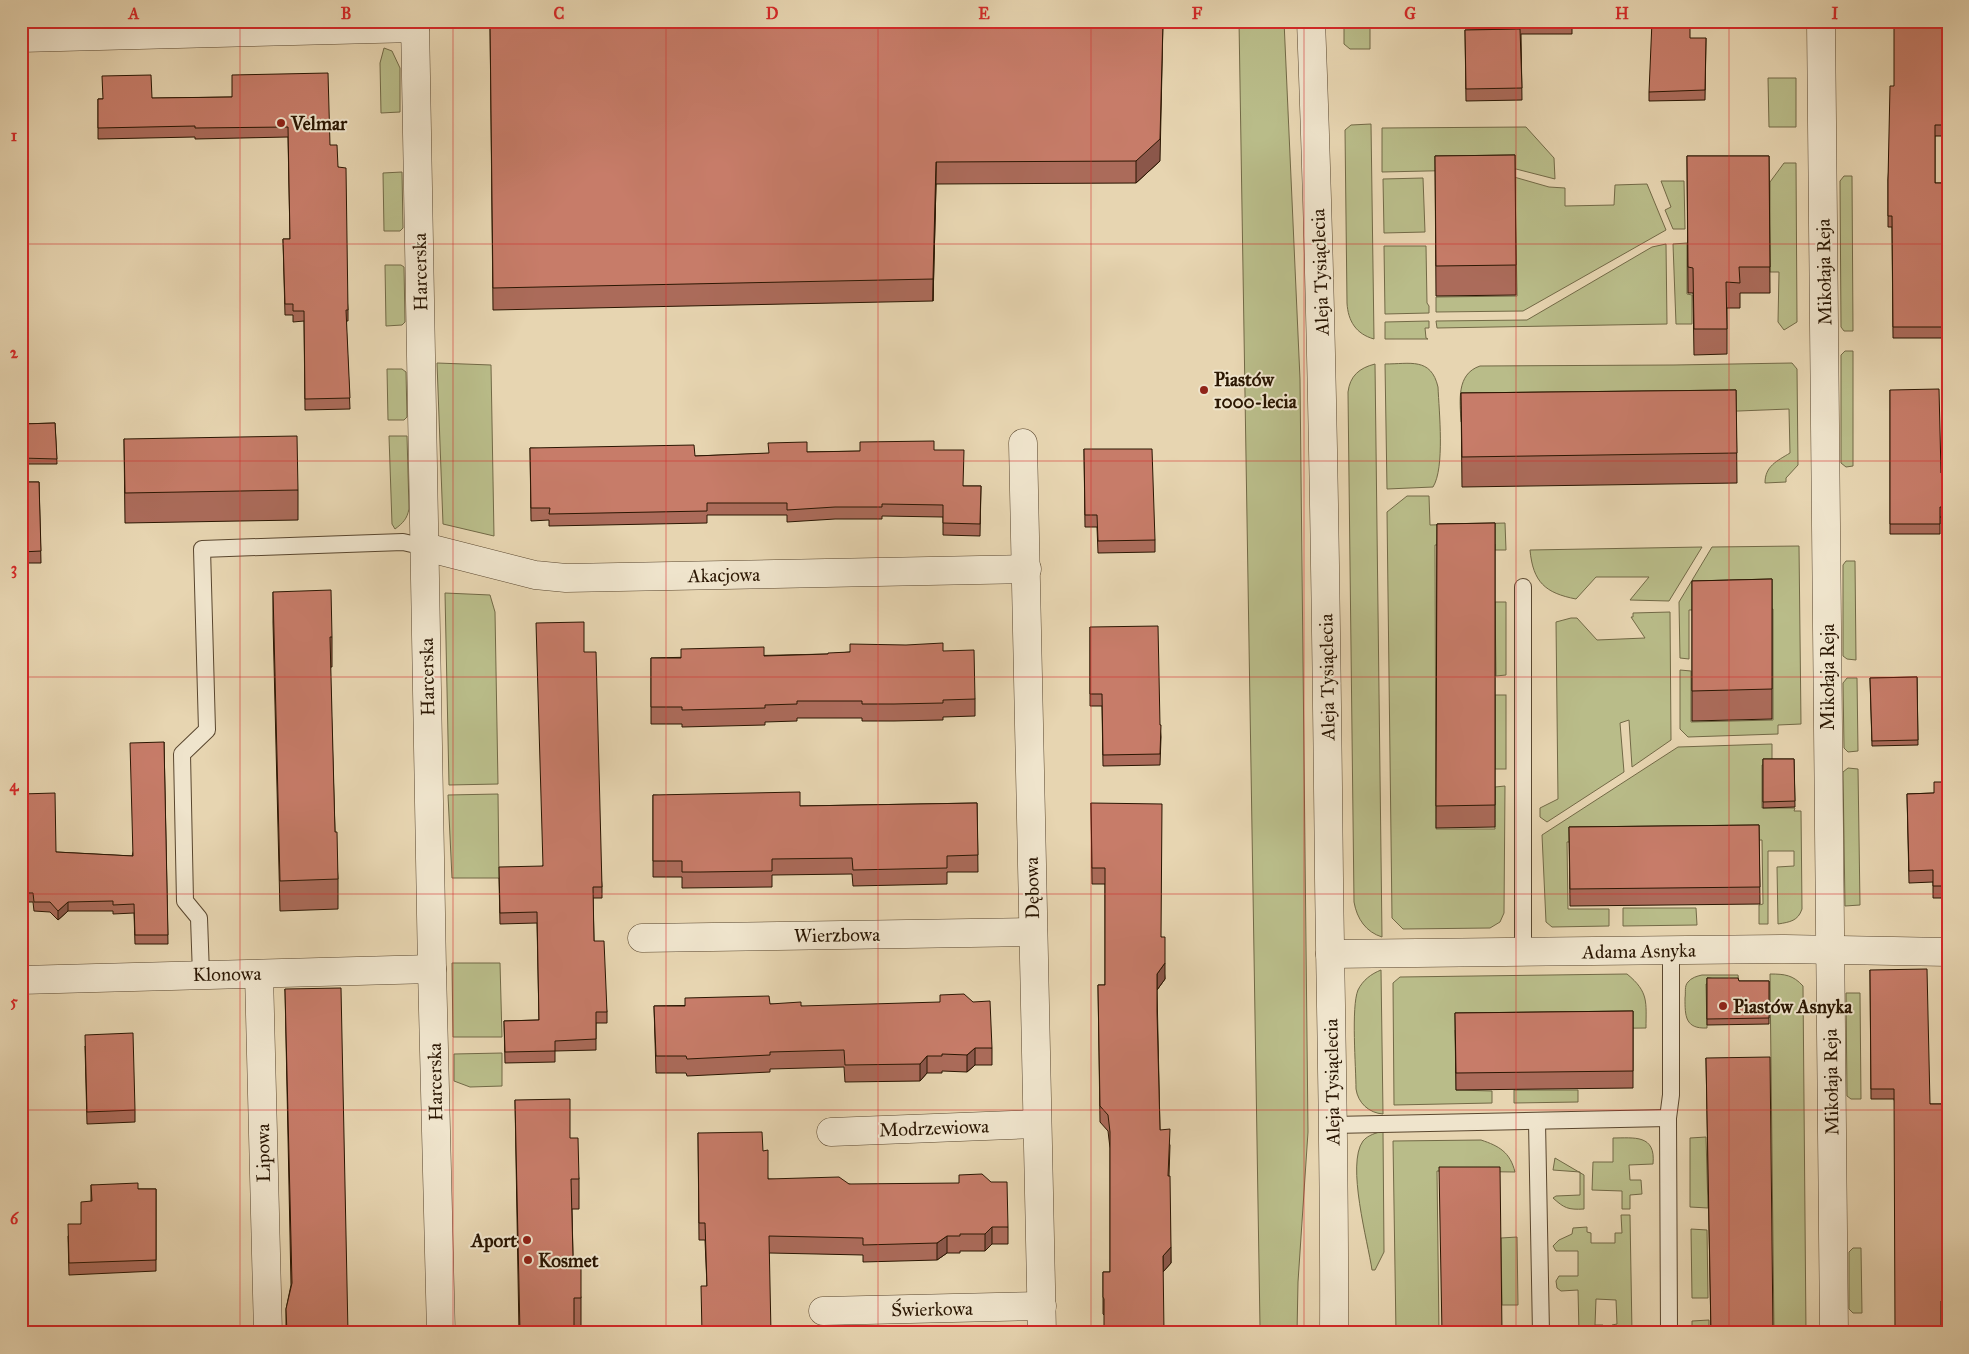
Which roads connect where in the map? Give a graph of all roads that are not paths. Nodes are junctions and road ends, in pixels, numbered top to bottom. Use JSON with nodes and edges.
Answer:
{"nodes":[{"id":1,"x":1311,"y":21,"type":"edge"},
{"id":2,"x":1821,"y":21,"type":"edge"},
{"id":3,"x":415,"y":25,"type":"edge"},
{"id":4,"x":21,"y":38,"type":"edge"},
{"id":5,"x":1022,"y":443,"type":"dead end"},
{"id":6,"x":425,"y":547,"type":"junction"},
{"id":7,"x":1027,"y":569,"type":"junction"},
{"id":8,"x":1523,"y":587,"type":"dead end"},
{"id":9,"x":1033,"y":932,"type":"junction"},
{"id":10,"x":642,"y":938,"type":"dead end"},
{"id":11,"x":1829,"y":949,"type":"junction"},
{"id":12,"x":1671,"y":951,"type":"junction"},
{"id":13,"x":1948,"y":952,"type":"edge"},
{"id":14,"x":1523,"y":953,"type":"junction"},
{"id":15,"x":1330,"y":954,"type":"junction"},
{"id":16,"x":432,"y":969,"type":"junction"},
{"id":17,"x":259,"y":974,"type":"junction"},
{"id":18,"x":201,"y":975,"type":"junction"},
{"id":19,"x":21,"y":980,"type":"edge"},
{"id":20,"x":1668,"y":1118,"type":"junction"},
{"id":21,"x":1537,"y":1122,"type":"junction"},
{"id":22,"x":1037,"y":1124,"type":"junction"},
{"id":23,"x":1333,"y":1125,"type":"junction"},
{"id":24,"x":831,"y":1132,"type":"dead end"},
{"id":25,"x":1042,"y":1306,"type":"junction"},
{"id":26,"x":823,"y":1312,"type":"dead end"},
{"id":27,"x":268,"y":1333,"type":"edge"},
{"id":28,"x":441,"y":1333,"type":"edge"},
{"id":29,"x":1042,"y":1333,"type":"edge"},
{"id":30,"x":1334,"y":1333,"type":"edge"},
{"id":31,"x":1541,"y":1333,"type":"edge"},
{"id":32,"x":1669,"y":1333,"type":"edge"},
{"id":33,"x":1834,"y":1333,"type":"edge"}],
"edges":[{"from":1,"to":15,"type":"street","name":"Aleja Tysiąclecia"},
{"from":2,"to":11,"type":"street","name":"Mikołaja Reja"},
{"from":3,"to":4,"type":"street"},
{"from":3,"to":6,"type":"street","name":"Harcerska"},
{"from":5,"to":7,"type":"street","name":"Dębowa"},
{"from":6,"to":7,"type":"street","name":"Akacjowa"},
{"from":6,"to":16,"type":"street","name":"Harcerska"},
{"from":6,"to":18,"type":"lane"},
{"from":7,"to":9,"type":"street","name":"Dębowa"},
{"from":8,"to":14,"type":"lane"},
{"from":9,"to":10,"type":"street","name":"Wierzbowa"},
{"from":9,"to":22,"type":"street","name":"Dębowa"},
{"from":11,"to":12,"type":"street","name":"Adama Asnyka"},
{"from":11,"to":13,"type":"street","name":"Adama Asnyka"},
{"from":11,"to":33,"type":"street","name":"Mikołaja Reja"},
{"from":12,"to":14,"type":"street","name":"Adama Asnyka"},
{"from":12,"to":20,"type":"lane"},
{"from":14,"to":15,"type":"street","name":"Adama Asnyka"},
{"from":15,"to":23,"type":"street","name":"Aleja Tysiąclecia"},
{"from":16,"to":17,"type":"street","name":"Klonowa"},
{"from":16,"to":28,"type":"street","name":"Harcerska"},
{"from":17,"to":18,"type":"street","name":"Klonowa"},
{"from":17,"to":27,"type":"street","name":"Lipowa"},
{"from":18,"to":19,"type":"street","name":"Klonowa"},
{"from":20,"to":21,"type":"lane"},
{"from":20,"to":32,"type":"lane"},
{"from":21,"to":23,"type":"lane"},
{"from":21,"to":31,"type":"lane"},
{"from":22,"to":24,"type":"street","name":"Modrzewiowa"},
{"from":22,"to":25,"type":"street","name":"Dębowa"},
{"from":23,"to":30,"type":"street","name":"Aleja Tysiąclecia"},
{"from":25,"to":26,"type":"street","name":"Świerkowa"},
{"from":25,"to":29,"type":"street","name":"Dębowa"}]}
